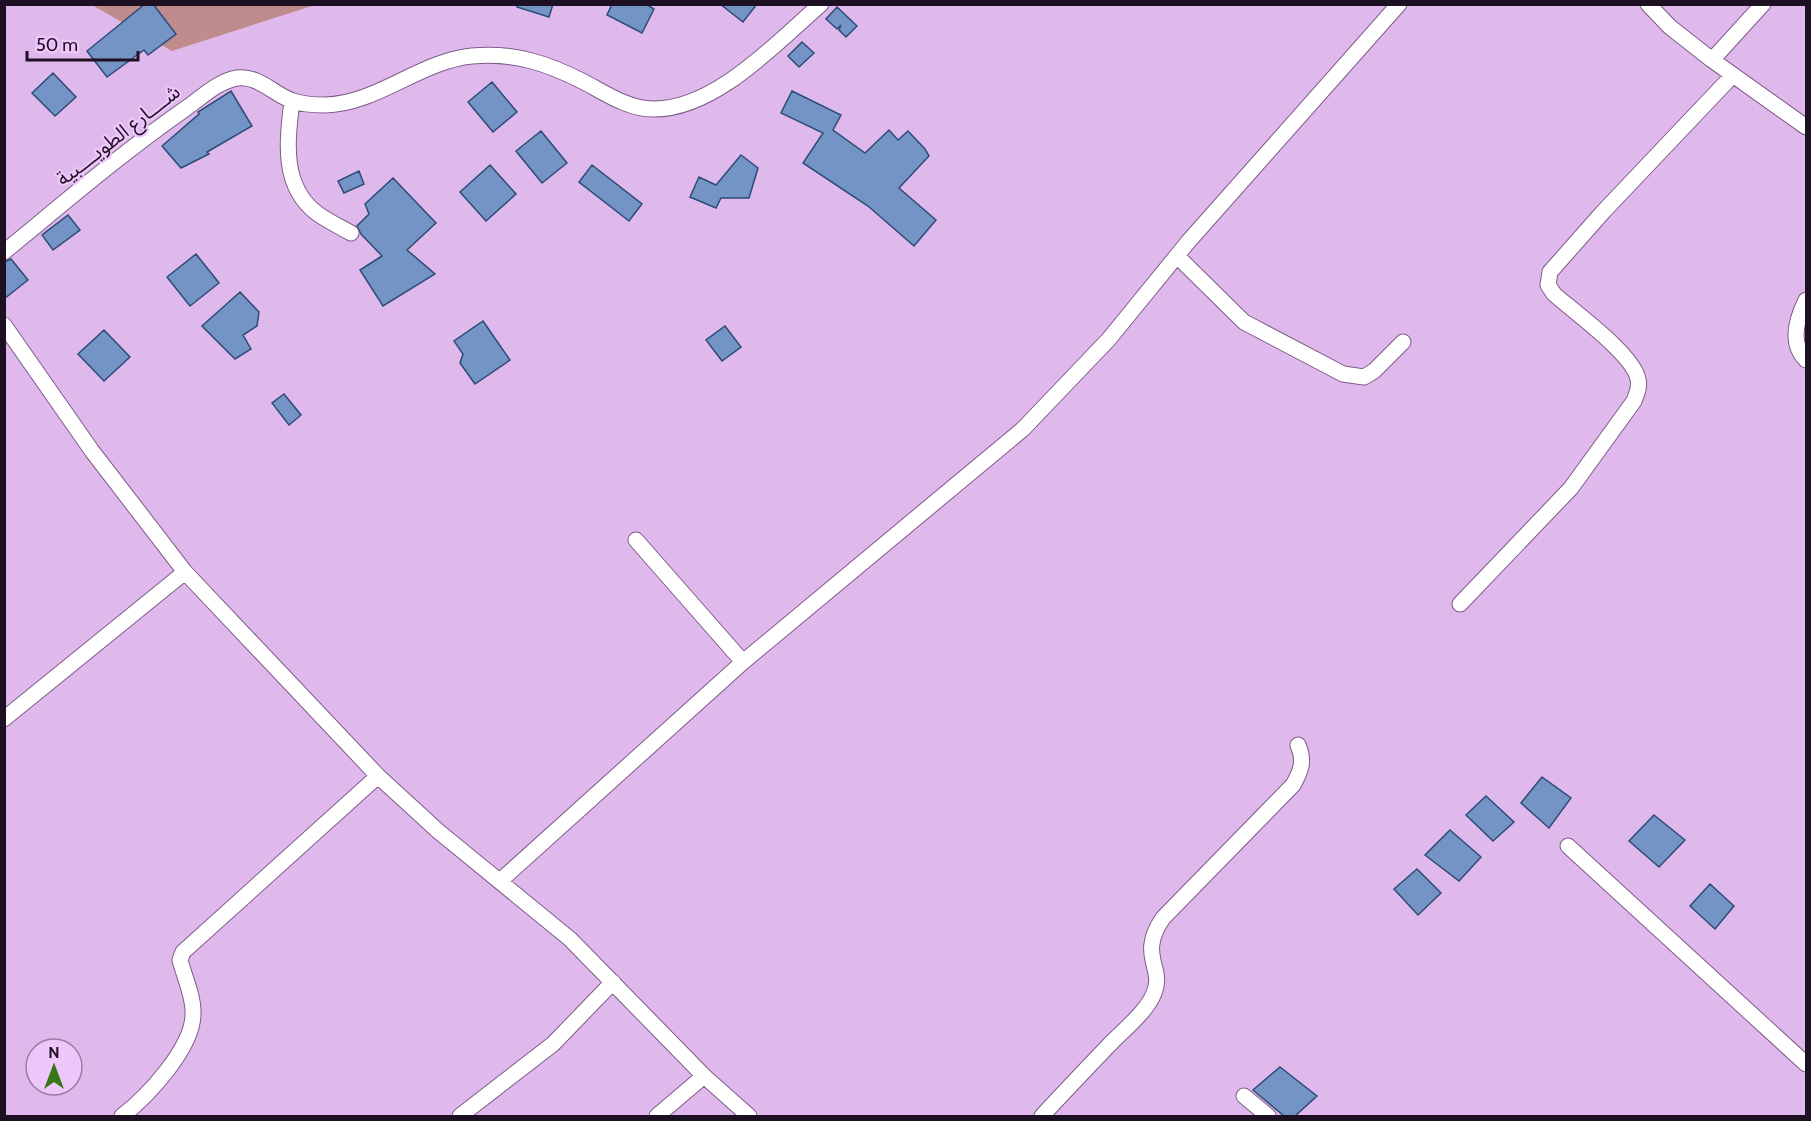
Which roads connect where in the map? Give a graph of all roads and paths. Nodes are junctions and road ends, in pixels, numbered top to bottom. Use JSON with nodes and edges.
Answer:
{"nodes":[{"id":1,"x":821,"y":4,"type":"edge"},
{"id":2,"x":1399,"y":4,"type":"edge"},
{"id":3,"x":1648,"y":4,"type":"edge"},
{"id":4,"x":1763,"y":4,"type":"edge"},
{"id":5,"x":1712,"y":60,"type":"junction"},
{"id":6,"x":1733,"y":75,"type":"junction"},
{"id":7,"x":292,"y":101,"type":"junction"},
{"id":8,"x":1806,"y":127,"type":"edge"},
{"id":9,"x":351,"y":233,"type":"dead end"},
{"id":10,"x":4,"y":252,"type":"edge"},
{"id":11,"x":1177,"y":256,"type":"junction"},
{"id":12,"x":1806,"y":300,"type":"edge"},
{"id":13,"x":4,"y":325,"type":"edge"},
{"id":14,"x":1403,"y":342,"type":"dead end"},
{"id":15,"x":1806,"y":360,"type":"edge"},
{"id":16,"x":636,"y":540,"type":"dead end"},
{"id":17,"x":185,"y":572,"type":"junction"},
{"id":18,"x":1460,"y":604,"type":"dead end"},
{"id":19,"x":743,"y":662,"type":"junction"},
{"id":20,"x":4,"y":719,"type":"edge"},
{"id":21,"x":1298,"y":745,"type":"dead end"},
{"id":22,"x":378,"y":776,"type":"junction"},
{"id":23,"x":1568,"y":846,"type":"dead end"},
{"id":24,"x":500,"y":881,"type":"junction"},
{"id":25,"x":613,"y":982,"type":"junction"},
{"id":26,"x":1806,"y":1064,"type":"edge"},
{"id":27,"x":704,"y":1076,"type":"junction"},
{"id":28,"x":1244,"y":1096,"type":"dead end"},
{"id":29,"x":122,"y":1116,"type":"edge"},
{"id":30,"x":460,"y":1116,"type":"edge"},
{"id":31,"x":657,"y":1116,"type":"edge"},
{"id":32,"x":749,"y":1116,"type":"edge"},
{"id":33,"x":1042,"y":1116,"type":"edge"},
{"id":34,"x":1268,"y":1116,"type":"edge"}],
"edges":[{"from":1,"to":7,"type":"street","name":"شــــارع الطويــــبية"},
{"from":2,"to":11,"type":"street"},
{"from":3,"to":5,"type":"street"},
{"from":4,"to":5,"type":"street"},
{"from":5,"to":6,"type":"street"},
{"from":6,"to":8,"type":"street"},
{"from":6,"to":18,"type":"street"},
{"from":7,"to":9,"type":"street"},
{"from":7,"to":10,"type":"street","name":"شــــارع الطويــــبية"},
{"from":11,"to":14,"type":"street"},
{"from":11,"to":19,"type":"street"},
{"from":12,"to":15,"type":"street"},
{"from":13,"to":17,"type":"street"},
{"from":16,"to":19,"type":"street"},
{"from":17,"to":20,"type":"street"},
{"from":17,"to":22,"type":"street"},
{"from":19,"to":24,"type":"street"},
{"from":21,"to":33,"type":"street"},
{"from":22,"to":24,"type":"street"},
{"from":22,"to":29,"type":"street"},
{"from":23,"to":26,"type":"street"},
{"from":24,"to":25,"type":"street"},
{"from":25,"to":27,"type":"street"},
{"from":25,"to":30,"type":"street"},
{"from":27,"to":31,"type":"street"},
{"from":27,"to":32,"type":"street"},
{"from":28,"to":34,"type":"street"}]}
